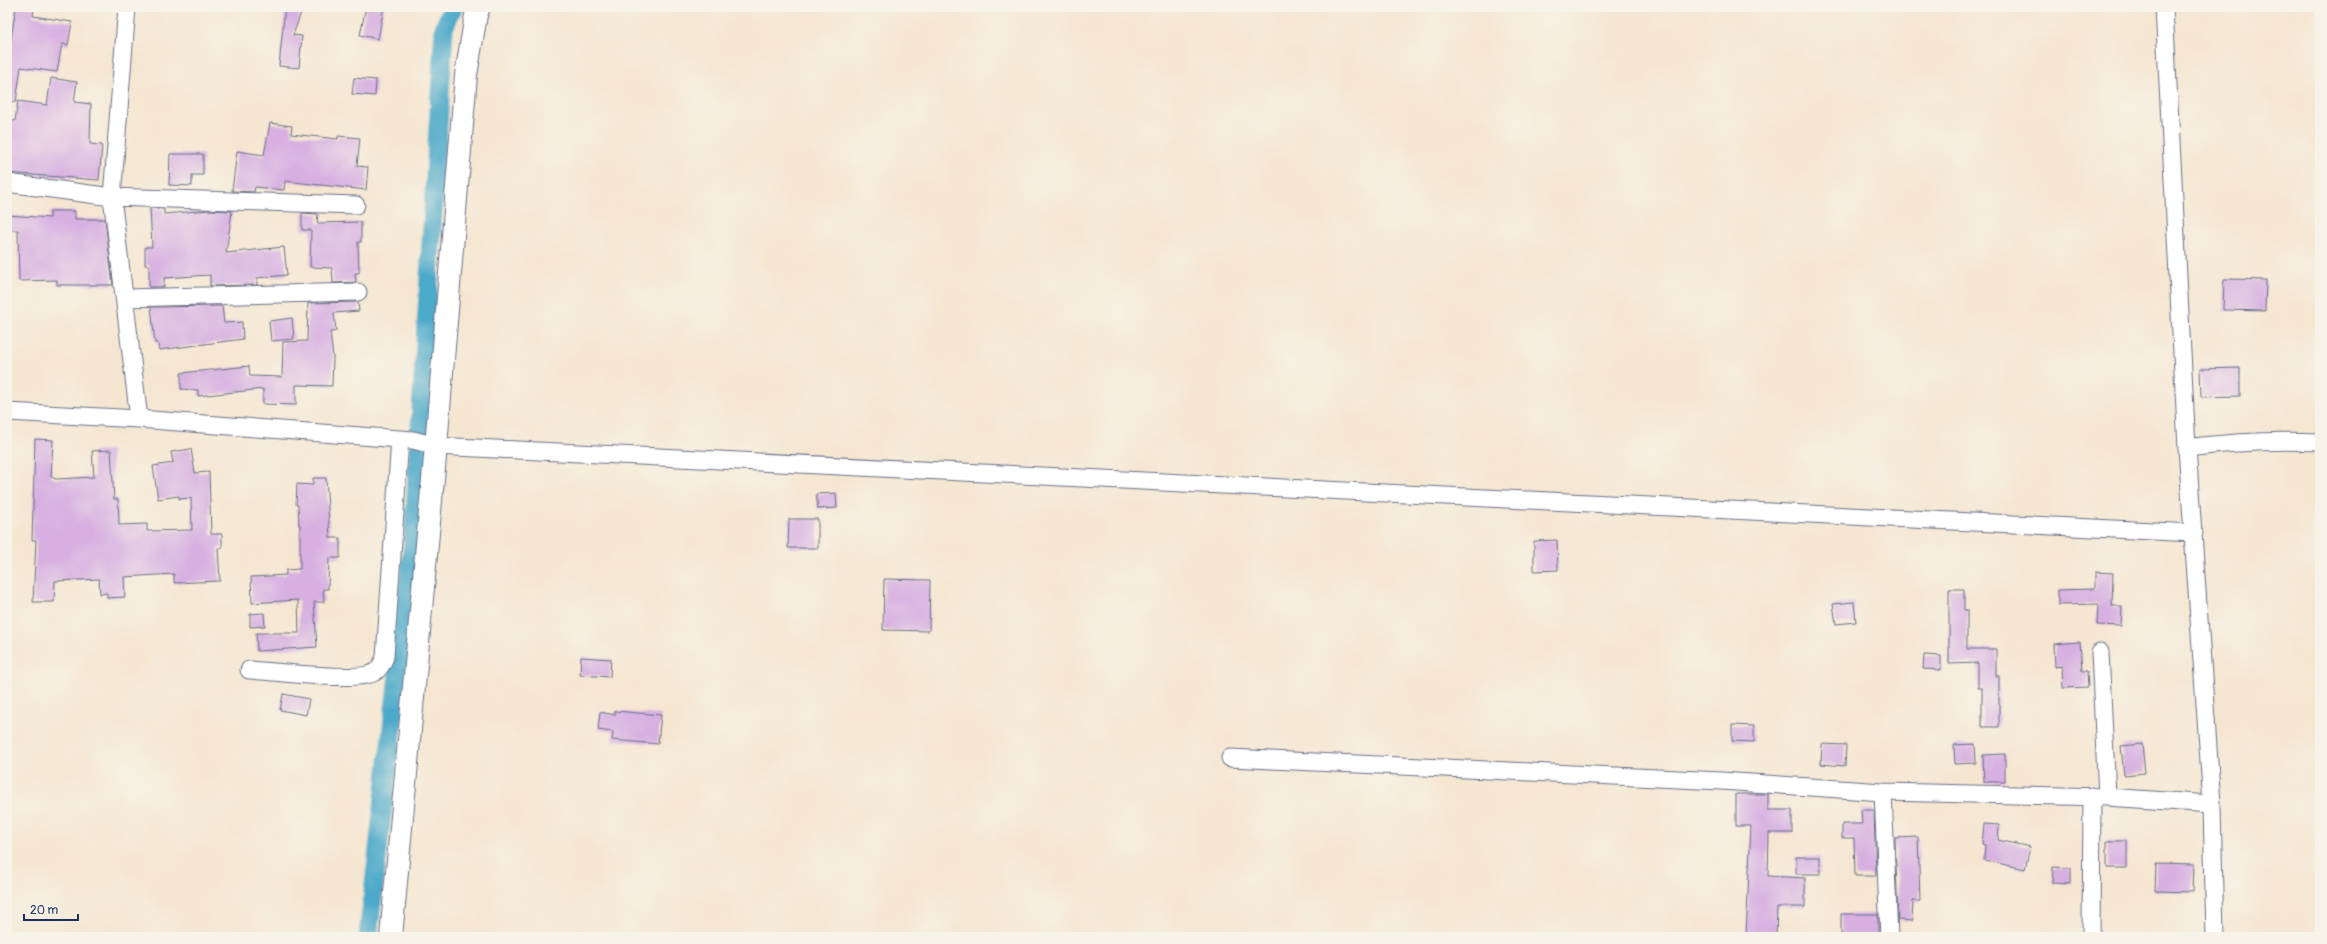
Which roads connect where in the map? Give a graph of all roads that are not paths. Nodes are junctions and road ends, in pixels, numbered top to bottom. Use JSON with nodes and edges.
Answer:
{"nodes":[{"id":1,"x":127,"y":7,"type":"edge"},
{"id":2,"x":479,"y":7,"type":"edge"},
{"id":3,"x":2164,"y":7,"type":"edge"},
{"id":4,"x":7,"y":182,"type":"edge"},
{"id":5,"x":112,"y":197,"type":"junction"},
{"id":6,"x":356,"y":205,"type":"dead end"},
{"id":7,"x":358,"y":292,"type":"dead end"},
{"id":8,"x":126,"y":298,"type":"junction"},
{"id":9,"x":7,"y":412,"type":"edge"},
{"id":10,"x":139,"y":419,"type":"junction"},
{"id":11,"x":407,"y":440,"type":"junction"},
{"id":12,"x":2320,"y":442,"type":"edge"},
{"id":13,"x":433,"y":445,"type":"junction"},
{"id":14,"x":2187,"y":448,"type":"junction"},
{"id":15,"x":2194,"y":533,"type":"junction"},
{"id":16,"x":2100,"y":652,"type":"dead end"},
{"id":17,"x":248,"y":670,"type":"dead end"},
{"id":18,"x":1230,"y":758,"type":"dead end"},
{"id":19,"x":1883,"y":792,"type":"junction"},
{"id":20,"x":2099,"y":796,"type":"junction"},
{"id":21,"x":2212,"y":804,"type":"junction"},
{"id":22,"x":391,"y":937,"type":"edge"},
{"id":23,"x":1889,"y":937,"type":"edge"},
{"id":24,"x":2091,"y":937,"type":"edge"},
{"id":25,"x":2215,"y":937,"type":"edge"}],
"edges":[{"from":1,"to":5,"type":"street"},
{"from":2,"to":13,"type":"street"},
{"from":3,"to":14,"type":"street"},
{"from":4,"to":5,"type":"street"},
{"from":5,"to":6,"type":"street"},
{"from":5,"to":8,"type":"street"},
{"from":7,"to":8,"type":"street"},
{"from":8,"to":10,"type":"street"},
{"from":9,"to":10,"type":"street"},
{"from":10,"to":11,"type":"street"},
{"from":11,"to":13,"type":"street"},
{"from":11,"to":17,"type":"street"},
{"from":12,"to":14,"type":"street"},
{"from":13,"to":15,"type":"street"},
{"from":13,"to":22,"type":"street"},
{"from":14,"to":15,"type":"street"},
{"from":15,"to":21,"type":"street"},
{"from":16,"to":20,"type":"street"},
{"from":18,"to":19,"type":"street"},
{"from":19,"to":20,"type":"street"},
{"from":19,"to":23,"type":"street"},
{"from":20,"to":21,"type":"street"},
{"from":20,"to":24,"type":"street"},
{"from":21,"to":25,"type":"street"}]}
